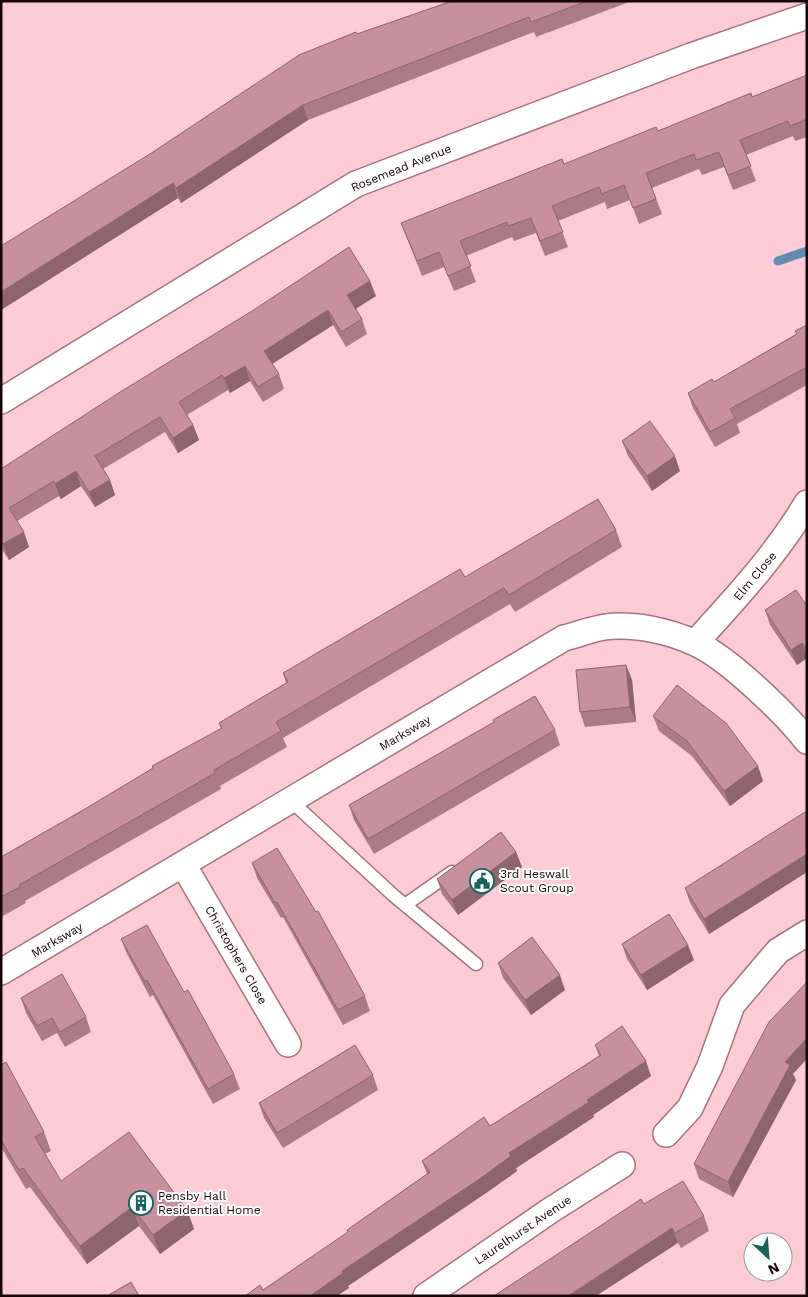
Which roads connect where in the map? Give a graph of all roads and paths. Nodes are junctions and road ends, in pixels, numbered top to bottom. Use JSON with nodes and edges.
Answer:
{"nodes":[{"id":1,"x":807,"y":16,"type":"edge"},
{"id":2,"x":1,"y":401,"type":"edge"},
{"id":3,"x":807,"y":503,"type":"edge"},
{"id":4,"x":695,"y":643,"type":"junction"},
{"id":5,"x":807,"y":741,"type":"edge"},
{"id":6,"x":291,"y":801,"type":"junction"},
{"id":7,"x":461,"y":865,"type":"edge"},
{"id":8,"x":184,"y":866,"type":"junction"},
{"id":9,"x":405,"y":905,"type":"junction"},
{"id":10,"x":807,"y":933,"type":"edge"},
{"id":11,"x":476,"y":964,"type":"dead end"},
{"id":12,"x":1,"y":972,"type":"edge"},
{"id":13,"x":288,"y":1044,"type":"dead end"},
{"id":14,"x":666,"y":1134,"type":"dead end"},
{"id":15,"x":622,"y":1165,"type":"dead end"},
{"id":16,"x":426,"y":1296,"type":"edge"}],
"edges":[{"from":1,"to":2,"type":"street","name":"Rosemead Avenue"},
{"from":3,"to":4,"type":"street","name":"Elm Close"},
{"from":4,"to":5,"type":"street","name":"Marksway"},
{"from":4,"to":6,"type":"street","name":"Marksway"},
{"from":6,"to":8,"type":"street","name":"Marksway"},
{"from":6,"to":9,"type":"lane"},
{"from":7,"to":9,"type":"lane"},
{"from":8,"to":12,"type":"street","name":"Marksway"},
{"from":8,"to":13,"type":"street","name":"Christophers Close"},
{"from":9,"to":11,"type":"lane"},
{"from":10,"to":14,"type":"street"},
{"from":15,"to":16,"type":"street","name":"Laurelhurst Avenue"}]}
